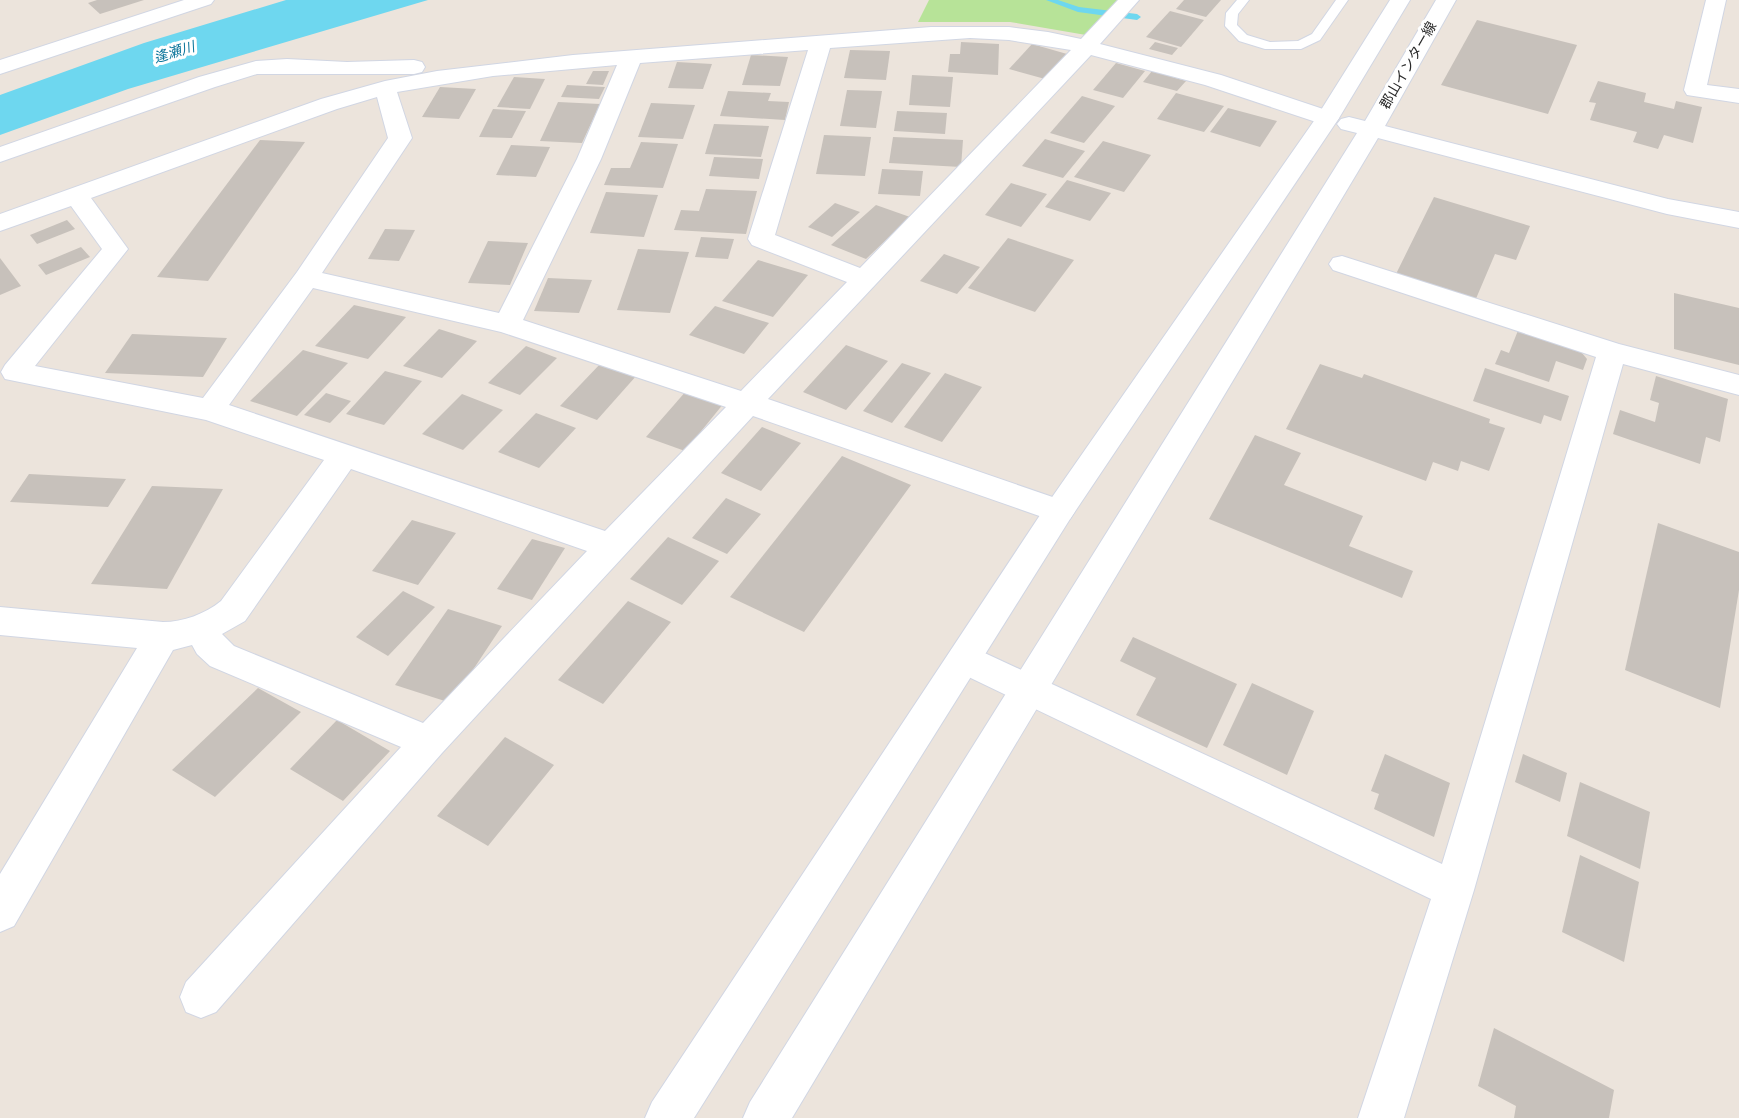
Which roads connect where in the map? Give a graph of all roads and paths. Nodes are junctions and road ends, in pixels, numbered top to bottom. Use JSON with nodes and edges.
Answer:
{"nodes":[{"id":1,"x":204,"y":0,"type":"edge"},
{"id":2,"x":1130,"y":0,"type":"edge"},
{"id":3,"x":1243,"y":0,"type":"edge"},
{"id":4,"x":1342,"y":0,"type":"edge"},
{"id":5,"x":1400,"y":0,"type":"edge"},
{"id":6,"x":1446,"y":0,"type":"edge"},
{"id":7,"x":1716,"y":0,"type":"edge"},
{"id":8,"x":821,"y":43,"type":"junction"},
{"id":9,"x":1086,"y":47,"type":"junction"},
{"id":10,"x":631,"y":57,"type":"junction"},
{"id":11,"x":422,"y":66,"type":"dead end"},
{"id":12,"x":0,"y":67,"type":"edge"},
{"id":13,"x":385,"y":88,"type":"junction"},
{"id":14,"x":1739,"y":96,"type":"edge"},
{"id":15,"x":1327,"y":118,"type":"junction"},
{"id":16,"x":1371,"y":130,"type":"junction"},
{"id":17,"x":0,"y":155,"type":"edge"},
{"id":18,"x":76,"y":195,"type":"junction"},
{"id":19,"x":1739,"y":220,"type":"edge"},
{"id":20,"x":0,"y":223,"type":"edge"},
{"id":21,"x":1342,"y":264,"type":"dead end"},
{"id":22,"x":306,"y":278,"type":"junction"},
{"id":23,"x":865,"y":279,"type":"junction"},
{"id":24,"x":507,"y":324,"type":"junction"},
{"id":25,"x":1612,"y":352,"type":"junction"},
{"id":26,"x":1739,"y":385,"type":"edge"},
{"id":27,"x":747,"y":403,"type":"junction"},
{"id":28,"x":210,"y":410,"type":"junction"},
{"id":29,"x":344,"y":456,"type":"junction"},
{"id":30,"x":1059,"y":511,"type":"junction"},
{"id":31,"x":611,"y":546,"type":"junction"},
{"id":32,"x":0,"y":621,"type":"edge"},
{"id":33,"x":200,"y":628,"type":"junction"},
{"id":34,"x":163,"y":636,"type":"junction"},
{"id":35,"x":964,"y":659,"type":"junction"},
{"id":36,"x":1028,"y":689,"type":"junction"},
{"id":37,"x":429,"y":742,"type":"junction"},
{"id":38,"x":1454,"y":890,"type":"junction"},
{"id":39,"x":0,"y":912,"type":"edge"},
{"id":40,"x":201,"y":997,"type":"dead end"},
{"id":41,"x":669,"y":1118,"type":"edge"},
{"id":42,"x":766,"y":1118,"type":"edge"},
{"id":43,"x":1382,"y":1118,"type":"edge"}],
"edges":[{"from":1,"to":12,"type":"street"},
{"from":2,"to":9,"type":"street"},
{"from":3,"to":4,"type":"lane"},
{"from":5,"to":15,"type":"street"},
{"from":6,"to":16,"type":"street","name":"郡山インター線"},
{"from":7,"to":14,"type":"street"},
{"from":8,"to":9,"type":"street"},
{"from":8,"to":10,"type":"street"},
{"from":8,"to":23,"type":"street"},
{"from":9,"to":15,"type":"street"},
{"from":9,"to":23,"type":"street"},
{"from":10,"to":13,"type":"street"},
{"from":10,"to":24,"type":"street"},
{"from":11,"to":17,"type":"street"},
{"from":13,"to":18,"type":"street"},
{"from":13,"to":22,"type":"street"},
{"from":15,"to":16,"type":"street"},
{"from":15,"to":30,"type":"street"},
{"from":16,"to":19,"type":"street"},
{"from":16,"to":36,"type":"street","name":"郡山インター線"},
{"from":18,"to":20,"type":"street"},
{"from":18,"to":28,"type":"street"},
{"from":21,"to":25,"type":"street"},
{"from":22,"to":24,"type":"street"},
{"from":22,"to":28,"type":"street"},
{"from":23,"to":27,"type":"street"},
{"from":24,"to":27,"type":"street"},
{"from":25,"to":26,"type":"street"},
{"from":25,"to":38,"type":"street"},
{"from":27,"to":30,"type":"street"},
{"from":27,"to":31,"type":"street"},
{"from":28,"to":29,"type":"street"},
{"from":29,"to":31,"type":"street"},
{"from":29,"to":33,"type":"street"},
{"from":30,"to":35,"type":"street"},
{"from":31,"to":37,"type":"street"},
{"from":32,"to":34,"type":"street"},
{"from":33,"to":34,"type":"street"},
{"from":33,"to":37,"type":"street"},
{"from":34,"to":39,"type":"street"},
{"from":35,"to":36,"type":"street"},
{"from":35,"to":41,"type":"street"},
{"from":36,"to":38,"type":"street"},
{"from":36,"to":42,"type":"street","name":"郡山インター線"},
{"from":37,"to":40,"type":"street"},
{"from":38,"to":43,"type":"street"}]}
